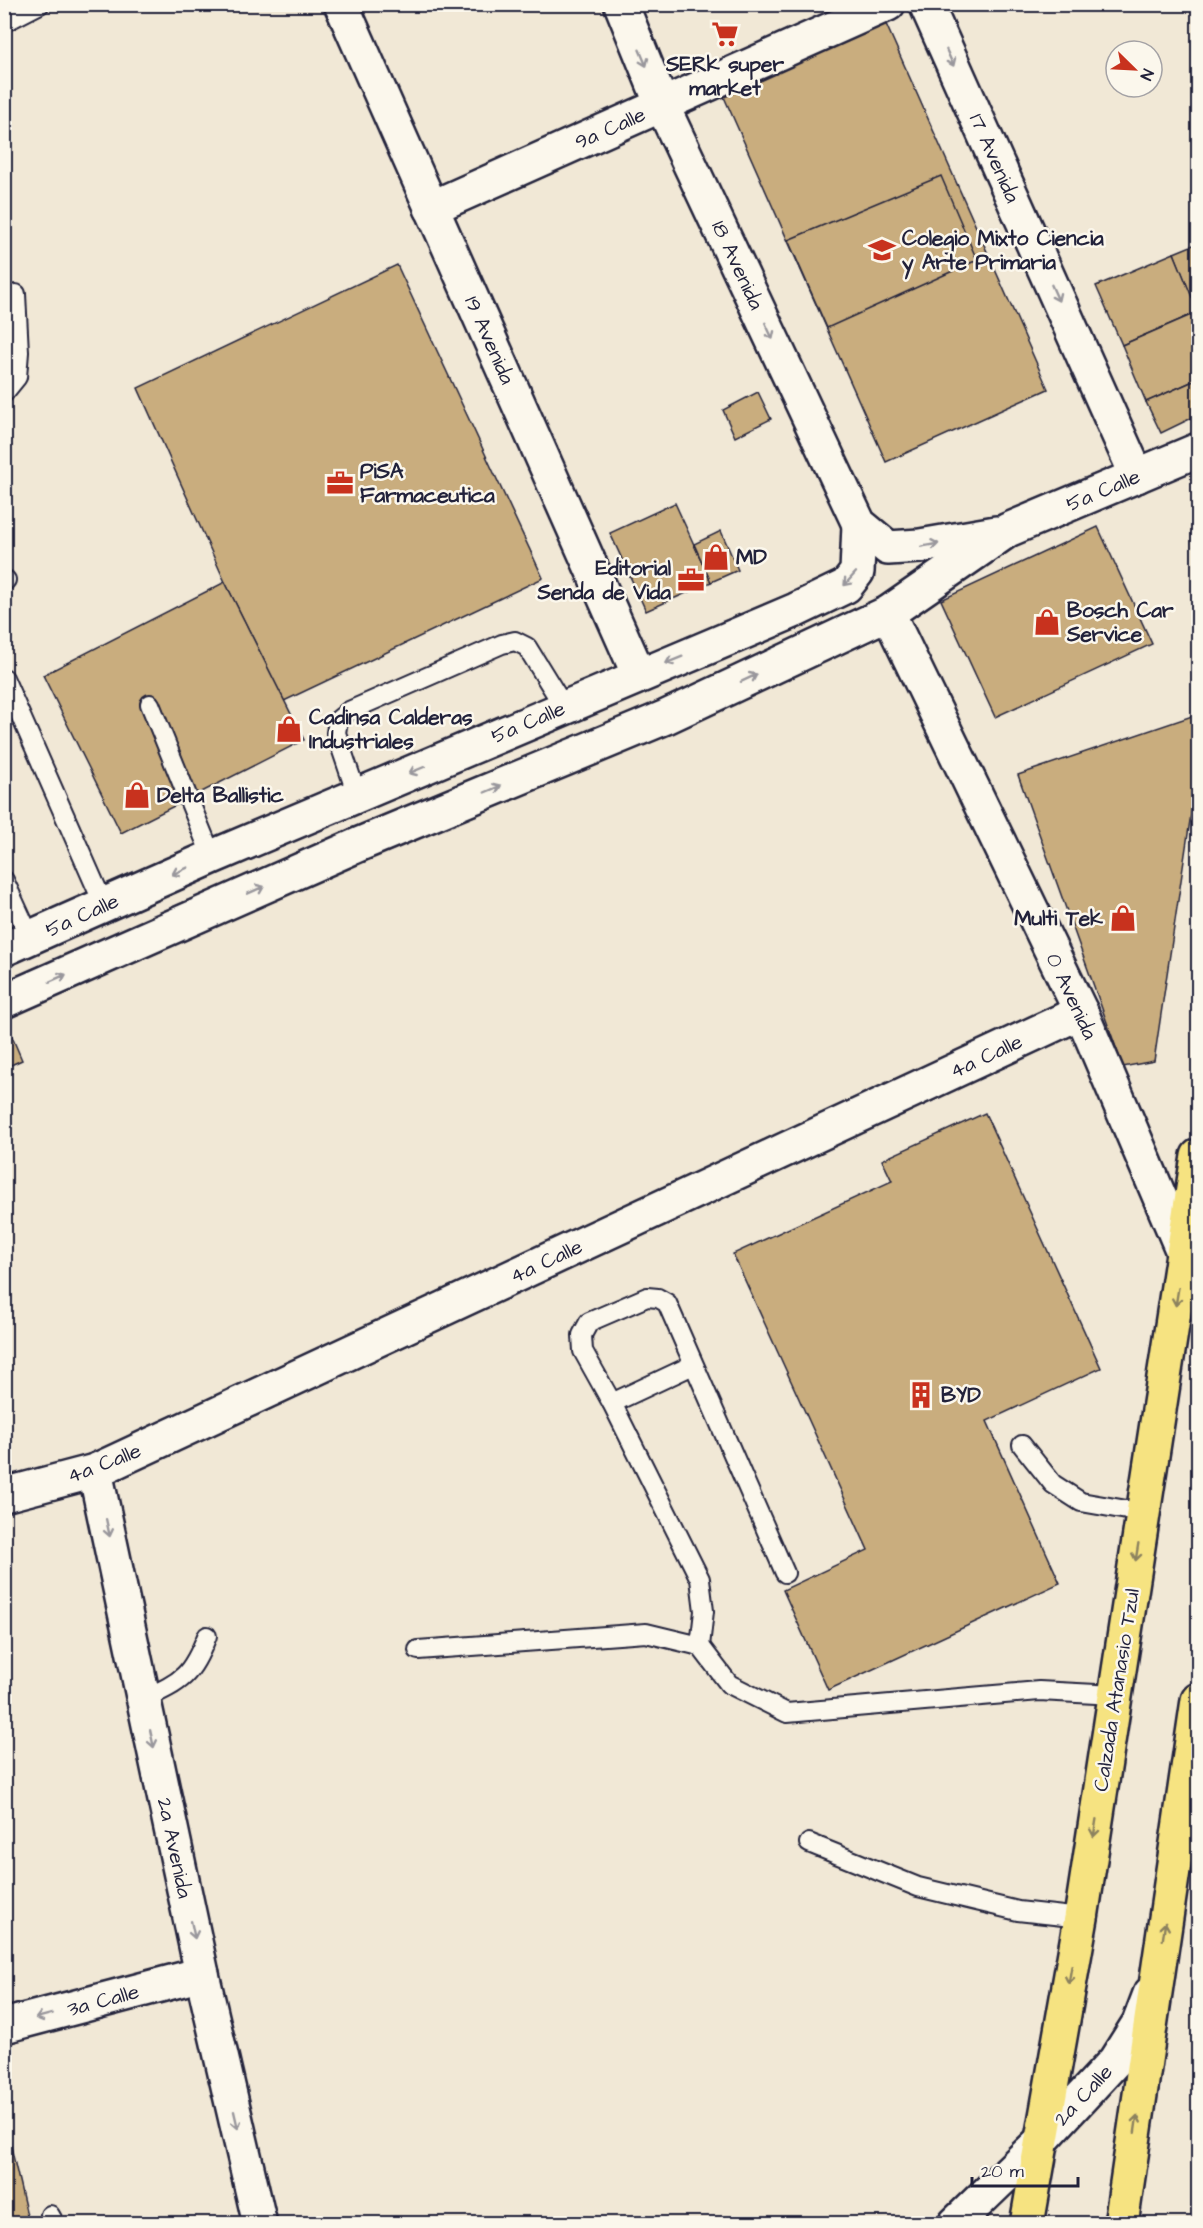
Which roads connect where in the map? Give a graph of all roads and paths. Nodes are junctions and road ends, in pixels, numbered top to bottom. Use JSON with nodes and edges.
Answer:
{"nodes":[{"id":1,"x":40,"y":4,"type":"edge"},
{"id":2,"x":340,"y":4,"type":"edge"},
{"id":3,"x":621,"y":4,"type":"edge"},
{"id":4,"x":888,"y":4,"type":"edge"},
{"id":5,"x":926,"y":4,"type":"edge"},
{"id":6,"x":7,"y":21,"type":"dead end"},
{"id":7,"x":662,"y":105,"type":"junction"},
{"id":8,"x":431,"y":208,"type":"junction"},
{"id":9,"x":16,"y":294,"type":"dead end"},
{"id":10,"x":4,"y":393,"type":"edge"},
{"id":11,"x":1198,"y":450,"type":"edge"},
{"id":12,"x":1137,"y":476,"type":"junction"},
{"id":13,"x":859,"y":524,"type":"junction"},
{"id":14,"x":1008,"y":530,"type":"junction"},
{"id":15,"x":888,"y":613,"type":"junction"},
{"id":16,"x":639,"y":675,"type":"junction"},
{"id":17,"x":4,"y":678,"type":"edge"},
{"id":18,"x":150,"y":704,"type":"dead end"},
{"id":19,"x":564,"y":707,"type":"junction"},
{"id":20,"x":357,"y":795,"type":"junction"},
{"id":21,"x":212,"y":857,"type":"junction"},
{"id":22,"x":4,"y":880,"type":"edge"},
{"id":23,"x":104,"y":905,"type":"junction"},
{"id":24,"x":17,"y":943,"type":"edge"},
{"id":25,"x":4,"y":1001,"type":"edge"},
{"id":26,"x":1081,"y":1012,"type":"junction"},
{"id":27,"x":1198,"y":1156,"type":"edge"},
{"id":28,"x":1184,"y":1254,"type":"junction"},
{"id":29,"x":693,"y":1365,"type":"junction"},
{"id":30,"x":612,"y":1403,"type":"junction"},
{"id":31,"x":1022,"y":1445,"type":"dead end"},
{"id":32,"x":96,"y":1471,"type":"junction"},
{"id":33,"x":4,"y":1495,"type":"edge"},
{"id":34,"x":1144,"y":1513,"type":"junction"},
{"id":35,"x":785,"y":1573,"type":"dead end"},
{"id":36,"x":207,"y":1636,"type":"dead end"},
{"id":37,"x":700,"y":1646,"type":"junction"},
{"id":38,"x":418,"y":1650,"type":"dead end"},
{"id":39,"x":1115,"y":1695,"type":"junction"},
{"id":40,"x":144,"y":1699,"type":"junction"},
{"id":41,"x":1198,"y":1700,"type":"edge"},
{"id":42,"x":809,"y":1843,"type":"dead end"},
{"id":43,"x":1081,"y":1918,"type":"junction"},
{"id":44,"x":1158,"y":1973,"type":"junction"},
{"id":45,"x":202,"y":1974,"type":"junction"},
{"id":46,"x":4,"y":2026,"type":"edge"},
{"id":47,"x":1040,"y":2142,"type":"junction"},
{"id":48,"x":260,"y":2223,"type":"edge"},
{"id":49,"x":955,"y":2223,"type":"edge"},
{"id":50,"x":1027,"y":2223,"type":"edge"},
{"id":51,"x":1121,"y":2223,"type":"edge"}],
"edges":[{"from":1,"to":6,"type":"lane"},
{"from":2,"to":8,"type":"street","name":"19 Avenida"},
{"from":3,"to":7,"type":"street","name":"18 Avenida","one_way":true},
{"from":4,"to":7,"type":"street","name":"9a Calle"},
{"from":5,"to":12,"type":"street","name":"17 Avenida","one_way":true},
{"from":7,"to":8,"type":"street","name":"9a Calle"},
{"from":7,"to":13,"type":"street","name":"18 Avenida","one_way":true},
{"from":8,"to":16,"type":"street","name":"19 Avenida"},
{"from":9,"to":10,"type":"lane"},
{"from":11,"to":12,"type":"street","name":"5a Calle"},
{"from":12,"to":14,"type":"street","name":"5a Calle"},
{"from":13,"to":14,"type":"street","name":"5a Calle","one_way":true},
{"from":13,"to":16,"type":"street","name":"5a Calle","one_way":true},
{"from":14,"to":15,"type":"street","name":"5a Calle"},
{"from":25,"to":15,"type":"street","name":"5a Calle","one_way":true},
{"from":15,"to":26,"type":"street","name":"0 Avenida"},
{"from":16,"to":19,"type":"street","name":"5a Calle"},
{"from":17,"to":23,"type":"lane"},
{"from":18,"to":21,"type":"lane"},
{"from":19,"to":20,"type":"street","name":"5a Calle","one_way":true},
{"from":19,"to":20,"type":"lane"},
{"from":20,"to":21,"type":"street","name":"5a Calle"},
{"from":21,"to":23,"type":"street","name":"5a Calle","one_way":true},
{"from":22,"to":24,"type":"lane"},
{"from":23,"to":24,"type":"street","name":"5a Calle"},
{"from":26,"to":28,"type":"street","name":"0 Avenida"},
{"from":26,"to":32,"type":"street","name":"4a Calle"},
{"from":27,"to":28,"type":"main road","name":"Calzada Atanasio Tzul"},
{"from":28,"to":34,"type":"main road","name":"Calzada Atanasio Tzul","one_way":true},
{"from":29,"to":30,"type":"lane"},
{"from":29,"to":30,"type":"lane"},
{"from":29,"to":35,"type":"lane"},
{"from":30,"to":37,"type":"lane"},
{"from":31,"to":34,"type":"lane"},
{"from":32,"to":33,"type":"street","name":"4a Calle"},
{"from":32,"to":40,"type":"street","name":"2a Avenida","one_way":true},
{"from":34,"to":39,"type":"main road","name":"Calzada Atanasio Tzul","one_way":true},
{"from":36,"to":40,"type":"lane"},
{"from":37,"to":38,"type":"lane"},
{"from":37,"to":39,"type":"lane"},
{"from":39,"to":43,"type":"main road","name":"Calzada Atanasio Tzul","one_way":true},
{"from":40,"to":45,"type":"street","name":"2a Avenida","one_way":true},
{"from":44,"to":41,"type":"main road","one_way":true},
{"from":42,"to":43,"type":"lane"},
{"from":43,"to":47,"type":"main road","name":"Calzada Atanasio Tzul","one_way":true},
{"from":44,"to":47,"type":"street","name":"2a Calle"},
{"from":51,"to":44,"type":"main road","one_way":true},
{"from":45,"to":46,"type":"street","name":"3a Calle","one_way":true},
{"from":45,"to":48,"type":"street","name":"2a Avenida","one_way":true},
{"from":47,"to":49,"type":"street","name":"2a Calle"},
{"from":47,"to":50,"type":"main road","name":"Calzada Atanasio Tzul"}]}
